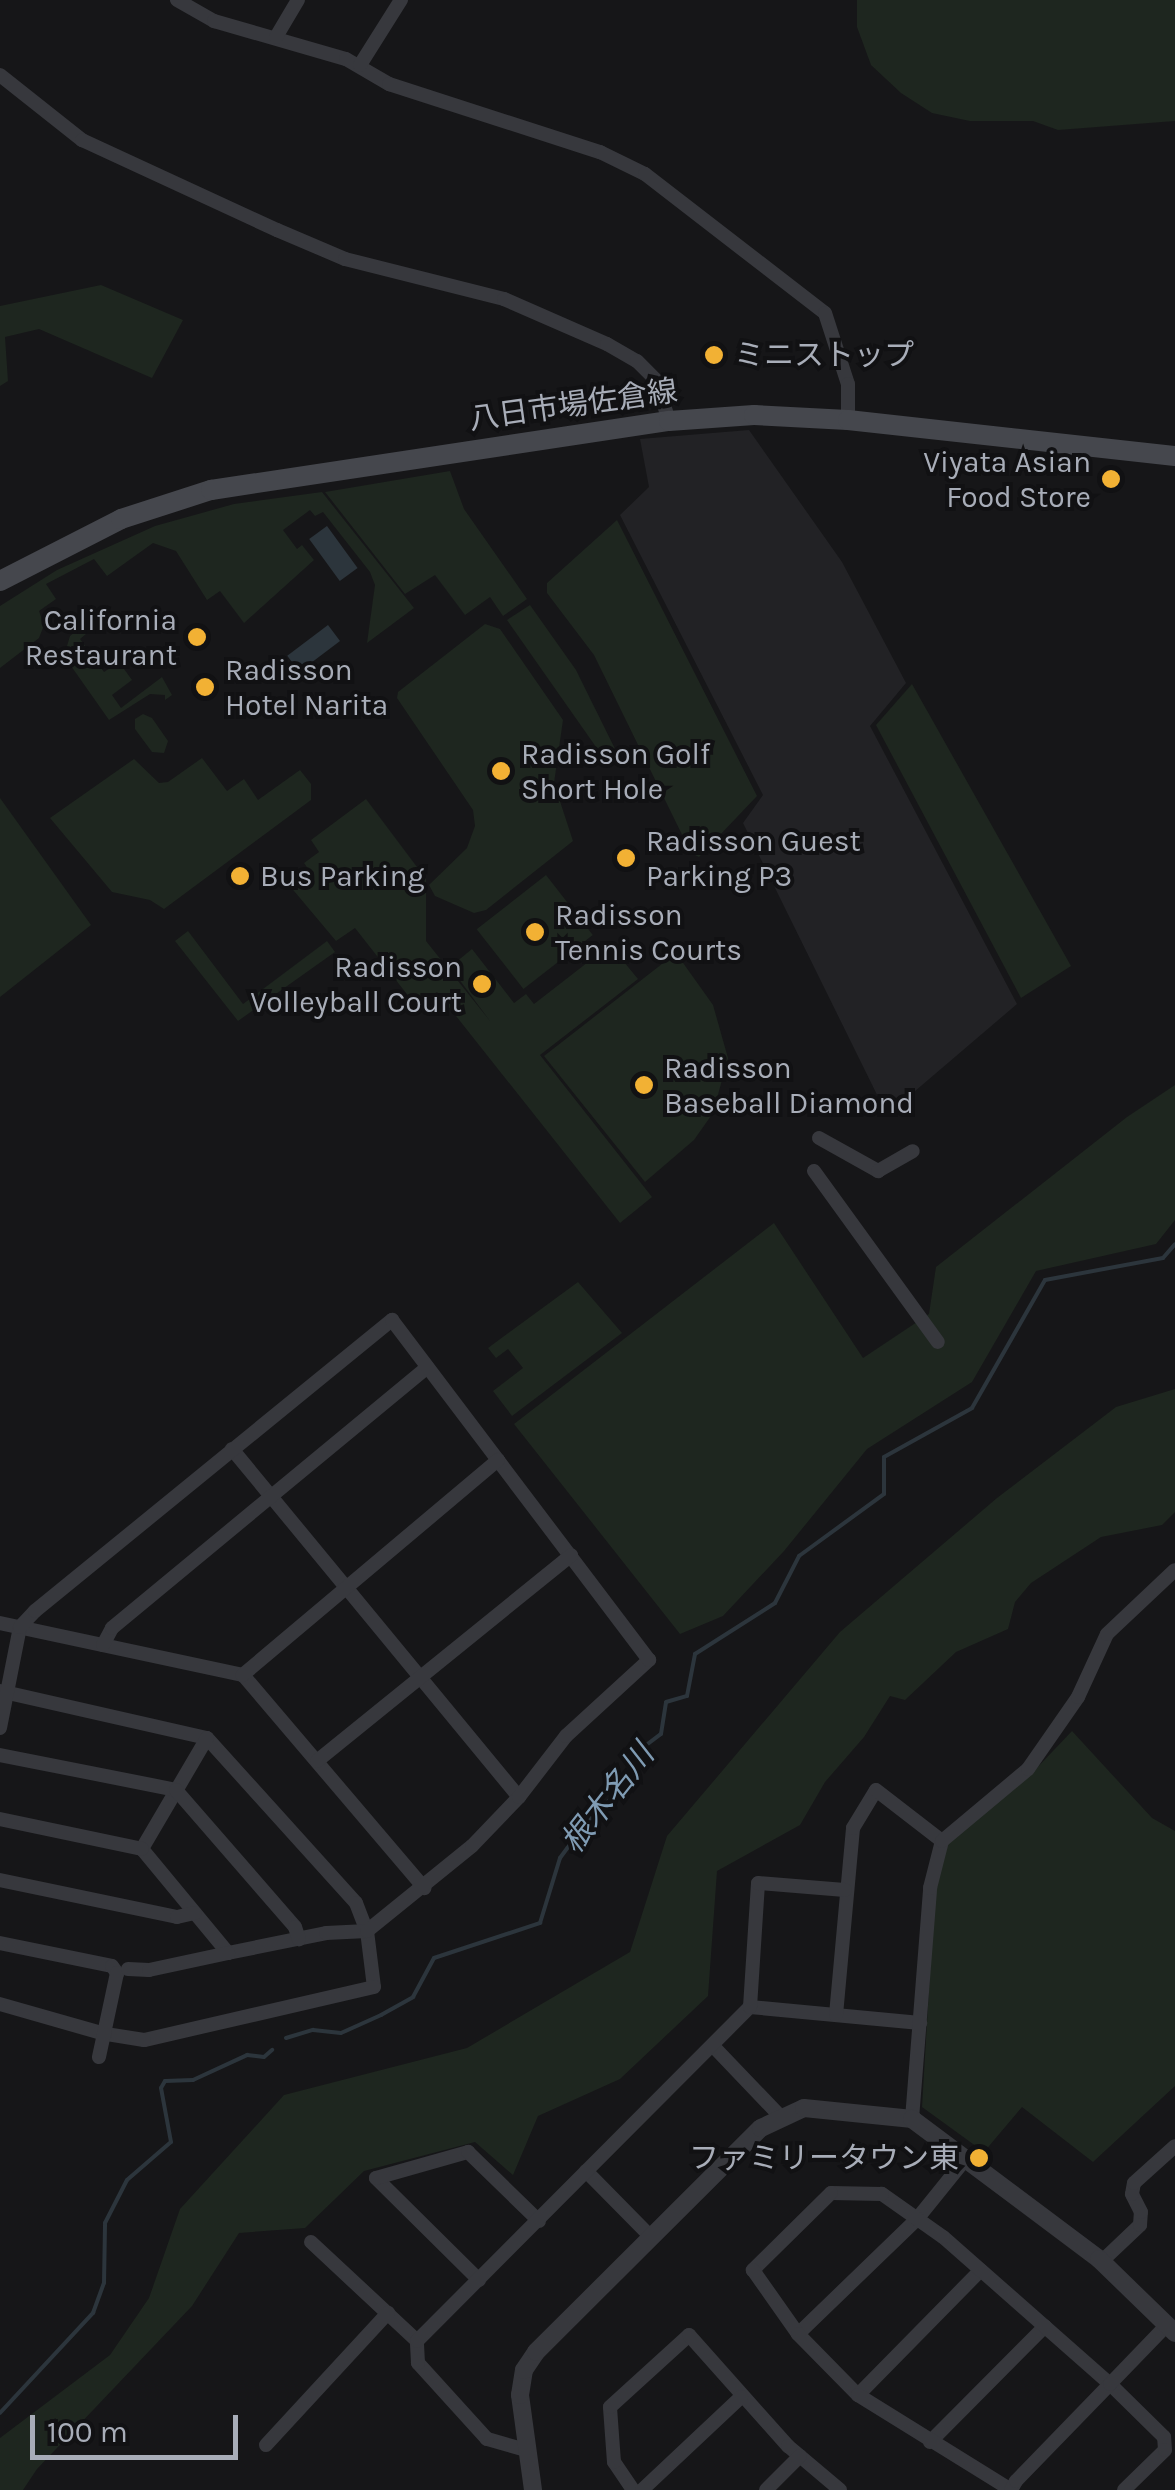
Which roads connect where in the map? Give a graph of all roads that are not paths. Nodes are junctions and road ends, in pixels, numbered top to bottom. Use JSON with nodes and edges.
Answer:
{"nodes":[{"id":1,"x":177,"y":0,"type":"edge"},
{"id":2,"x":298,"y":0,"type":"edge"},
{"id":3,"x":401,"y":0,"type":"edge"},
{"id":4,"x":276,"y":38,"type":"junction"},
{"id":5,"x":360,"y":65,"type":"junction"},
{"id":6,"x":0,"y":75,"type":"edge"},
{"id":7,"x":848,"y":420,"type":"junction"},
{"id":8,"x":669,"y":421,"type":"junction"},
{"id":9,"x":1175,"y":456,"type":"edge"},
{"id":10,"x":0,"y":581,"type":"edge"},
{"id":11,"x":818,"y":1138,"type":"dead end"},
{"id":12,"x":913,"y":1150,"type":"dead end"},
{"id":13,"x":814,"y":1172,"type":"dead end"},
{"id":14,"x":938,"y":1342,"type":"dead end"},
{"id":15,"x":428,"y":1367,"type":"junction"},
{"id":16,"x":232,"y":1449,"type":"junction"},
{"id":17,"x":498,"y":1460,"type":"junction"},
{"id":18,"x":271,"y":1496,"type":"junction"},
{"id":19,"x":571,"y":1556,"type":"junction"},
{"id":20,"x":1175,"y":1570,"type":"edge"},
{"id":21,"x":344,"y":1585,"type":"junction"},
{"id":22,"x":0,"y":1623,"type":"edge"},
{"id":23,"x":20,"y":1628,"type":"junction"},
{"id":24,"x":104,"y":1645,"type":"junction"},
{"id":25,"x":244,"y":1675,"type":"junction"},
{"id":26,"x":420,"y":1678,"type":"junction"},
{"id":27,"x":3,"y":1692,"type":"edge"},
{"id":28,"x":0,"y":1728,"type":"edge"},
{"id":29,"x":207,"y":1738,"type":"junction"},
{"id":30,"x":0,"y":1755,"type":"edge"},
{"id":31,"x":317,"y":1761,"type":"junction"},
{"id":32,"x":176,"y":1790,"type":"junction"},
{"id":33,"x":520,"y":1797,"type":"junction"},
{"id":34,"x":0,"y":1819,"type":"edge"},
{"id":35,"x":942,"y":1840,"type":"junction"},
{"id":36,"x":142,"y":1849,"type":"junction"},
{"id":37,"x":0,"y":1880,"type":"edge"},
{"id":38,"x":424,"y":1888,"type":"junction"},
{"id":39,"x":845,"y":1890,"type":"junction"},
{"id":40,"x":195,"y":1913,"type":"junction"},
{"id":41,"x":368,"y":1930,"type":"junction"},
{"id":42,"x":299,"y":1939,"type":"junction"},
{"id":43,"x":0,"y":1944,"type":"edge"},
{"id":44,"x":228,"y":1953,"type":"junction"},
{"id":45,"x":128,"y":1969,"type":"dead end"},
{"id":46,"x":0,"y":2004,"type":"edge"},
{"id":47,"x":750,"y":2007,"type":"junction"},
{"id":48,"x":836,"y":2014,"type":"junction"},
{"id":49,"x":920,"y":2023,"type":"junction"},
{"id":50,"x":105,"y":2034,"type":"junction"},
{"id":51,"x":714,"y":2047,"type":"junction"},
{"id":52,"x":99,"y":2058,"type":"dead end"},
{"id":53,"x":781,"y":2117,"type":"junction"},
{"id":54,"x":912,"y":2119,"type":"junction"},
{"id":55,"x":1175,"y":2146,"type":"edge"},
{"id":56,"x":967,"y":2157,"type":"junction"},
{"id":57,"x":586,"y":2171,"type":"junction"},
{"id":58,"x":916,"y":2219,"type":"junction"},
{"id":59,"x":539,"y":2221,"type":"junction"},
{"id":60,"x":650,"y":2236,"type":"junction"},
{"id":61,"x":311,"y":2242,"type":"dead end"},
{"id":62,"x":1101,"y":2262,"type":"junction"},
{"id":63,"x":981,"y":2270,"type":"junction"},
{"id":64,"x":478,"y":2280,"type":"junction"},
{"id":65,"x":388,"y":2314,"type":"junction"},
{"id":66,"x":1045,"y":2326,"type":"junction"},
{"id":67,"x":1171,"y":2330,"type":"edge"},
{"id":68,"x":798,"y":2334,"type":"junction"},
{"id":69,"x":417,"y":2341,"type":"junction"},
{"id":70,"x":1110,"y":2384,"type":"junction"},
{"id":71,"x":858,"y":2395,"type":"junction"},
{"id":72,"x":741,"y":2397,"type":"junction"},
{"id":73,"x":930,"y":2442,"type":"junction"},
{"id":74,"x":266,"y":2445,"type":"dead end"},
{"id":75,"x":526,"y":2450,"type":"junction"},
{"id":76,"x":800,"y":2456,"type":"junction"},
{"id":77,"x":532,"y":2490,"type":"edge"},
{"id":78,"x":633,"y":2490,"type":"edge"},
{"id":79,"x":642,"y":2490,"type":"edge"},
{"id":80,"x":766,"y":2490,"type":"edge"},
{"id":81,"x":840,"y":2490,"type":"edge"},
{"id":82,"x":1124,"y":2490,"type":"edge"}],
"edges":[{"from":1,"to":4,"type":"street"},
{"from":2,"to":4,"type":"street"},
{"from":3,"to":5,"type":"street"},
{"from":4,"to":5,"type":"street"},
{"from":5,"to":7,"type":"street"},
{"from":6,"to":8,"type":"street"},
{"from":7,"to":8,"type":"main road","name":"八日市場佐倉線"},
{"from":7,"to":9,"type":"main road","name":"八日市場佐倉線"},
{"from":8,"to":10,"type":"main road","name":"八日市場佐倉線"},
{"from":11,"to":12,"type":"street"},
{"from":13,"to":14,"type":"street"},
{"from":15,"to":16,"type":"street"},
{"from":15,"to":17,"type":"street"},
{"from":15,"to":18,"type":"street"},
{"from":16,"to":18,"type":"street"},
{"from":16,"to":23,"type":"street"},
{"from":17,"to":19,"type":"street"},
{"from":17,"to":21,"type":"street"},
{"from":18,"to":21,"type":"street"},
{"from":18,"to":24,"type":"street"},
{"from":19,"to":26,"type":"street"},
{"from":19,"to":33,"type":"street"},
{"from":20,"to":35,"type":"street"},
{"from":21,"to":25,"type":"street"},
{"from":21,"to":26,"type":"street"},
{"from":22,"to":23,"type":"street"},
{"from":23,"to":24,"type":"street"},
{"from":23,"to":27,"type":"street"},
{"from":24,"to":25,"type":"street"},
{"from":25,"to":31,"type":"street"},
{"from":26,"to":31,"type":"street"},
{"from":26,"to":33,"type":"street"},
{"from":27,"to":28,"type":"street"},
{"from":27,"to":29,"type":"street"},
{"from":29,"to":32,"type":"street"},
{"from":29,"to":41,"type":"street"},
{"from":30,"to":32,"type":"street"},
{"from":31,"to":38,"type":"street"},
{"from":32,"to":36,"type":"street"},
{"from":32,"to":42,"type":"street"},
{"from":33,"to":38,"type":"street"},
{"from":34,"to":36,"type":"street"},
{"from":35,"to":39,"type":"street"},
{"from":35,"to":49,"type":"street"},
{"from":36,"to":40,"type":"street"},
{"from":37,"to":40,"type":"street"},
{"from":38,"to":41,"type":"street"},
{"from":39,"to":47,"type":"street"},
{"from":39,"to":48,"type":"street"},
{"from":40,"to":44,"type":"street"},
{"from":41,"to":42,"type":"street"},
{"from":41,"to":50,"type":"street"},
{"from":42,"to":44,"type":"street"},
{"from":43,"to":50,"type":"street"},
{"from":44,"to":45,"type":"street"},
{"from":46,"to":50,"type":"street"},
{"from":47,"to":48,"type":"street"},
{"from":47,"to":51,"type":"street"},
{"from":48,"to":49,"type":"street"},
{"from":49,"to":54,"type":"street"},
{"from":50,"to":52,"type":"street"},
{"from":51,"to":53,"type":"street"},
{"from":51,"to":57,"type":"street"},
{"from":53,"to":54,"type":"street"},
{"from":53,"to":60,"type":"street"},
{"from":54,"to":56,"type":"street"},
{"from":55,"to":62,"type":"street"},
{"from":56,"to":58,"type":"street"},
{"from":56,"to":62,"type":"street"},
{"from":57,"to":59,"type":"street"},
{"from":57,"to":60,"type":"street"},
{"from":58,"to":63,"type":"street"},
{"from":58,"to":68,"type":"street"},
{"from":58,"to":68,"type":"street"},
{"from":59,"to":64,"type":"street"},
{"from":59,"to":64,"type":"street"},
{"from":60,"to":75,"type":"street"},
{"from":61,"to":65,"type":"street"},
{"from":62,"to":67,"type":"street"},
{"from":63,"to":66,"type":"street"},
{"from":63,"to":71,"type":"street"},
{"from":64,"to":69,"type":"street"},
{"from":65,"to":69,"type":"street"},
{"from":65,"to":74,"type":"street"},
{"from":66,"to":70,"type":"street"},
{"from":66,"to":73,"type":"street"},
{"from":67,"to":70,"type":"street"},
{"from":68,"to":71,"type":"street"},
{"from":69,"to":75,"type":"street"},
{"from":70,"to":73,"type":"street"},
{"from":70,"to":82,"type":"street"},
{"from":71,"to":73,"type":"street"},
{"from":72,"to":76,"type":"street"},
{"from":72,"to":78,"type":"street"},
{"from":72,"to":79,"type":"street"},
{"from":75,"to":77,"type":"street"},
{"from":76,"to":80,"type":"street"},
{"from":76,"to":81,"type":"street"}]}
